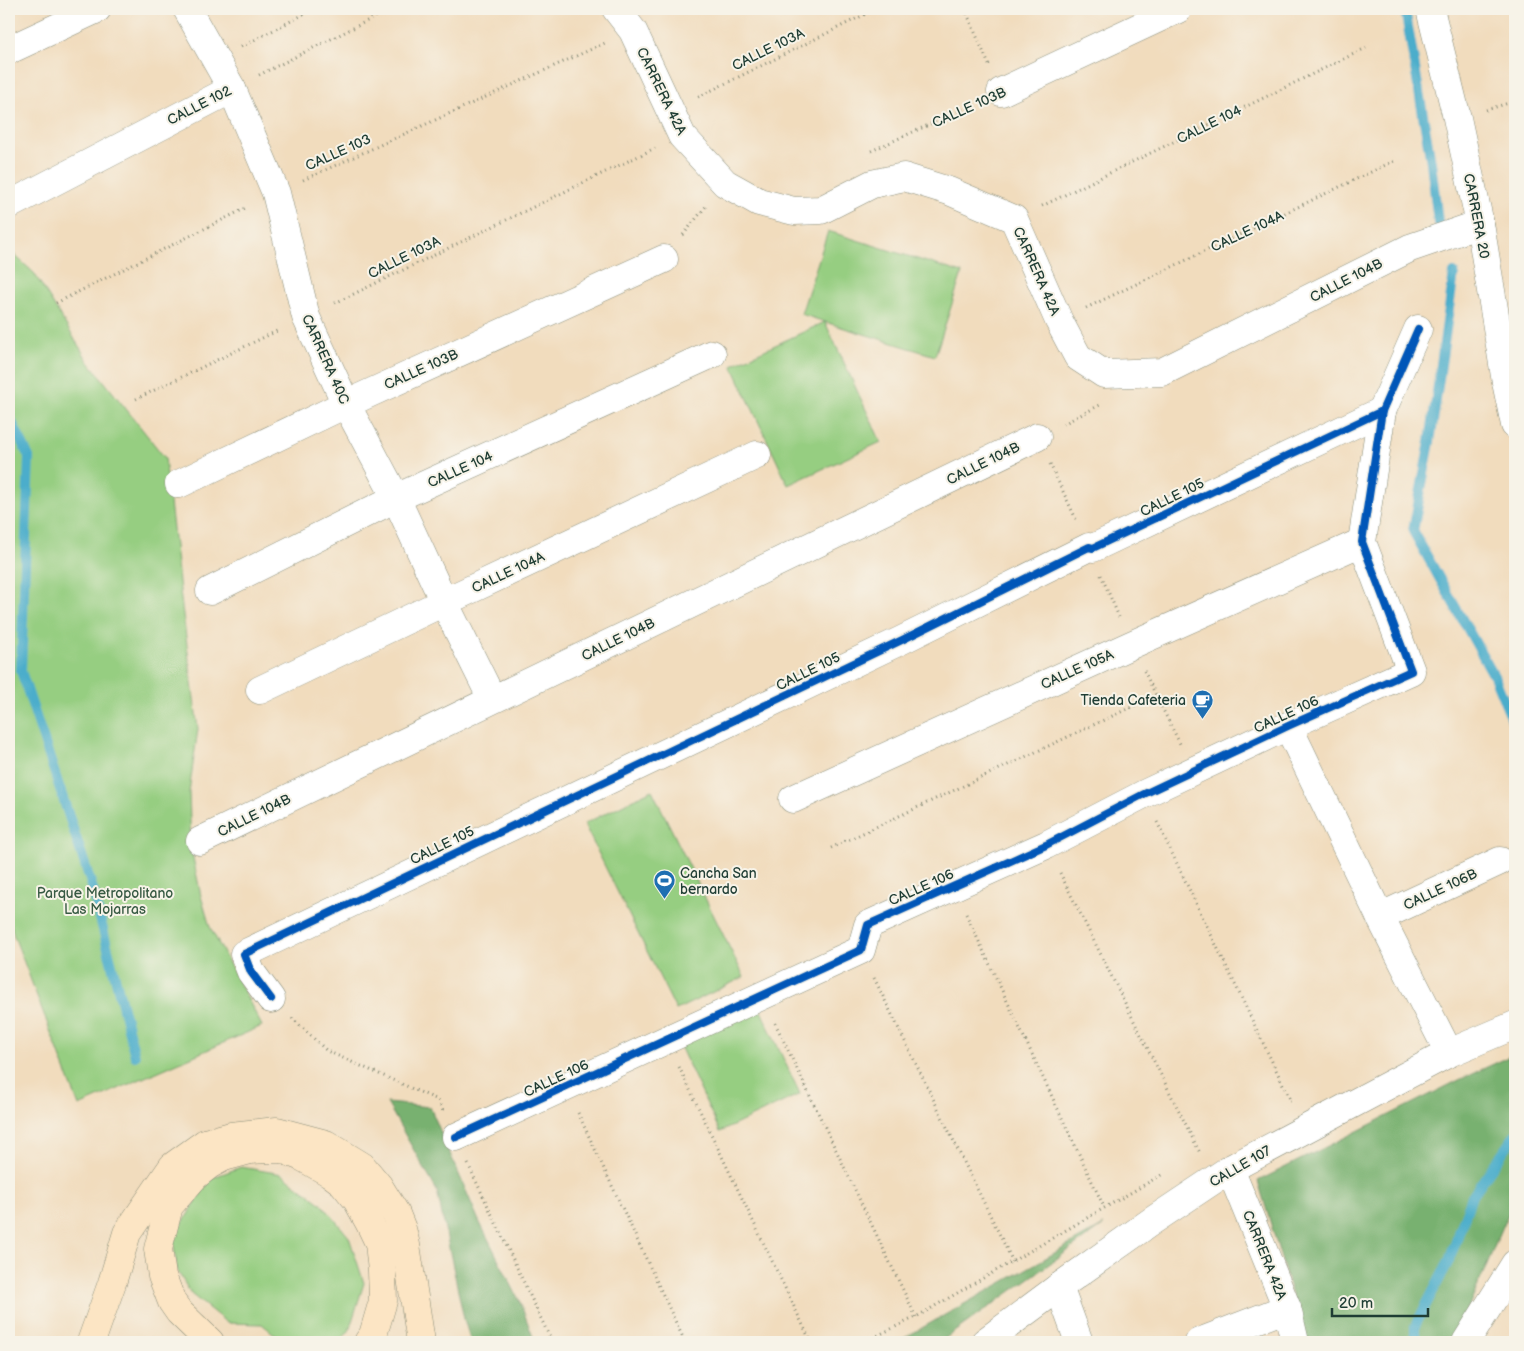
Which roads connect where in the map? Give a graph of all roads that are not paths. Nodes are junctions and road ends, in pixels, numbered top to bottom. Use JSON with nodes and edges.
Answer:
{"nodes":[{"id":1,"x":97,"y":9,"type":"edge"},
{"id":2,"x":187,"y":9,"type":"edge"},
{"id":3,"x":616,"y":9,"type":"edge"},
{"id":4,"x":1178,"y":9,"type":"edge"},
{"id":5,"x":1430,"y":9,"type":"edge"},
{"id":6,"x":9,"y":50,"type":"edge"},
{"id":7,"x":232,"y":88,"type":"junction"},
{"id":8,"x":1001,"y":92,"type":"road end"},
{"id":9,"x":9,"y":205,"type":"edge"},
{"id":10,"x":1471,"y":227,"type":"junction"},
{"id":11,"x":664,"y":259,"type":"road end"},
{"id":12,"x":1418,"y":329,"type":"dead end"},
{"id":13,"x":712,"y":354,"type":"dead end"},
{"id":14,"x":1162,"y":372,"type":"joint"},
{"id":15,"x":346,"y":404,"type":"junction"},
{"id":16,"x":1382,"y":411,"type":"junction"},
{"id":17,"x":1515,"y":425,"type":"edge"},
{"id":18,"x":1037,"y":437,"type":"road end"},
{"id":19,"x":757,"y":455,"type":"dead end"},
{"id":20,"x":180,"y":484,"type":"dead end"},
{"id":21,"x":396,"y":498,"type":"junction"},
{"id":22,"x":1362,"y":542,"type":"junction"},
{"id":23,"x":210,"y":591,"type":"dead end"},
{"id":24,"x":444,"y":602,"type":"junction"},
{"id":25,"x":260,"y":690,"type":"dead end"},
{"id":26,"x":492,"y":699,"type":"junction"},
{"id":27,"x":1288,"y":726,"type":"junction"},
{"id":28,"x":793,"y":799,"type":"dead end"},
{"id":29,"x":200,"y":841,"type":"dead end"},
{"id":30,"x":1500,"y":861,"type":"dead end"},
{"id":31,"x":1380,"y":917,"type":"junction"},
{"id":32,"x":271,"y":998,"type":"road end"},
{"id":33,"x":1515,"y":1025,"type":"edge"},
{"id":34,"x":1449,"y":1053,"type":"junction"},
{"id":35,"x":456,"y":1137,"type":"road end"},
{"id":36,"x":1230,"y":1169,"type":"junction"},
{"id":37,"x":161,"y":1200,"type":"junction"},
{"id":38,"x":1515,"y":1264,"type":"edge"},
{"id":39,"x":1059,"y":1287,"type":"junction"},
{"id":40,"x":1287,"y":1308,"type":"junction"},
{"id":41,"x":91,"y":1342,"type":"edge"},
{"id":42,"x":210,"y":1342,"type":"edge"},
{"id":43,"x":368,"y":1342,"type":"edge"},
{"id":44,"x":421,"y":1342,"type":"edge"},
{"id":45,"x":986,"y":1342,"type":"edge"},
{"id":46,"x":1079,"y":1342,"type":"edge"},
{"id":47,"x":1199,"y":1342,"type":"edge"},
{"id":48,"x":1296,"y":1342,"type":"edge"},
{"id":49,"x":1466,"y":1342,"type":"edge"}],
"edges":[{"from":1,"to":6,"type":"street"},
{"from":2,"to":7,"type":"street","name":"CARRERA 40C"},
{"from":3,"to":14,"type":"street","name":"CARRERA 42A"},
{"from":4,"to":8,"type":"street","name":"CALLE 103B"},
{"from":5,"to":10,"type":"street","name":"CARRERA 20"},
{"from":7,"to":9,"type":"street","name":"CALLE 102"},
{"from":7,"to":15,"type":"street","name":"CARRERA 40C"},
{"from":10,"to":14,"type":"street","name":"CALLE 104B"},
{"from":10,"to":17,"type":"street","name":"CARRERA 20"},
{"from":11,"to":15,"type":"street","name":"CALLE 103B"},
{"from":12,"to":16,"type":"street"},
{"from":13,"to":21,"type":"street","name":"CALLE 104"},
{"from":15,"to":20,"type":"street","name":"CALLE 103B"},
{"from":15,"to":21,"type":"street","name":"CARRERA 40C"},
{"from":16,"to":22,"type":"street"},
{"from":16,"to":32,"type":"street","name":"CALLE 105"},
{"from":18,"to":26,"type":"street","name":"CALLE 104B"},
{"from":19,"to":24,"type":"street","name":"CALLE 104A"},
{"from":21,"to":23,"type":"street","name":"CALLE 104"},
{"from":21,"to":24,"type":"street","name":"CARRERA 40C"},
{"from":22,"to":27,"type":"street","name":"CALLE 106"},
{"from":22,"to":28,"type":"street","name":"CALLE 105A"},
{"from":24,"to":25,"type":"street","name":"CALLE 104A"},
{"from":24,"to":26,"type":"street","name":"CARRERA 40C"},
{"from":26,"to":29,"type":"street","name":"CALLE 104B"},
{"from":27,"to":31,"type":"street"},
{"from":27,"to":35,"type":"street","name":"CALLE 106"},
{"from":30,"to":31,"type":"street","name":"CALLE 106B"},
{"from":31,"to":34,"type":"street"},
{"from":33,"to":34,"type":"street","name":"CALLE 107"},
{"from":34,"to":36,"type":"street","name":"CALLE 107"},
{"from":36,"to":39,"type":"street","name":"CALLE 107"},
{"from":36,"to":40,"type":"street","name":"CARRERA 42A"},
{"from":37,"to":41,"type":"main road"},
{"from":37,"to":42,"type":"main road"},
{"from":37,"to":43,"type":"main road"},
{"from":37,"to":44,"type":"main road"},
{"from":38,"to":49,"type":"street"},
{"from":39,"to":45,"type":"street","name":"CALLE 107"},
{"from":39,"to":46,"type":"street"},
{"from":40,"to":47,"type":"street"},
{"from":40,"to":48,"type":"street","name":"CARRERA 42A"}]}
